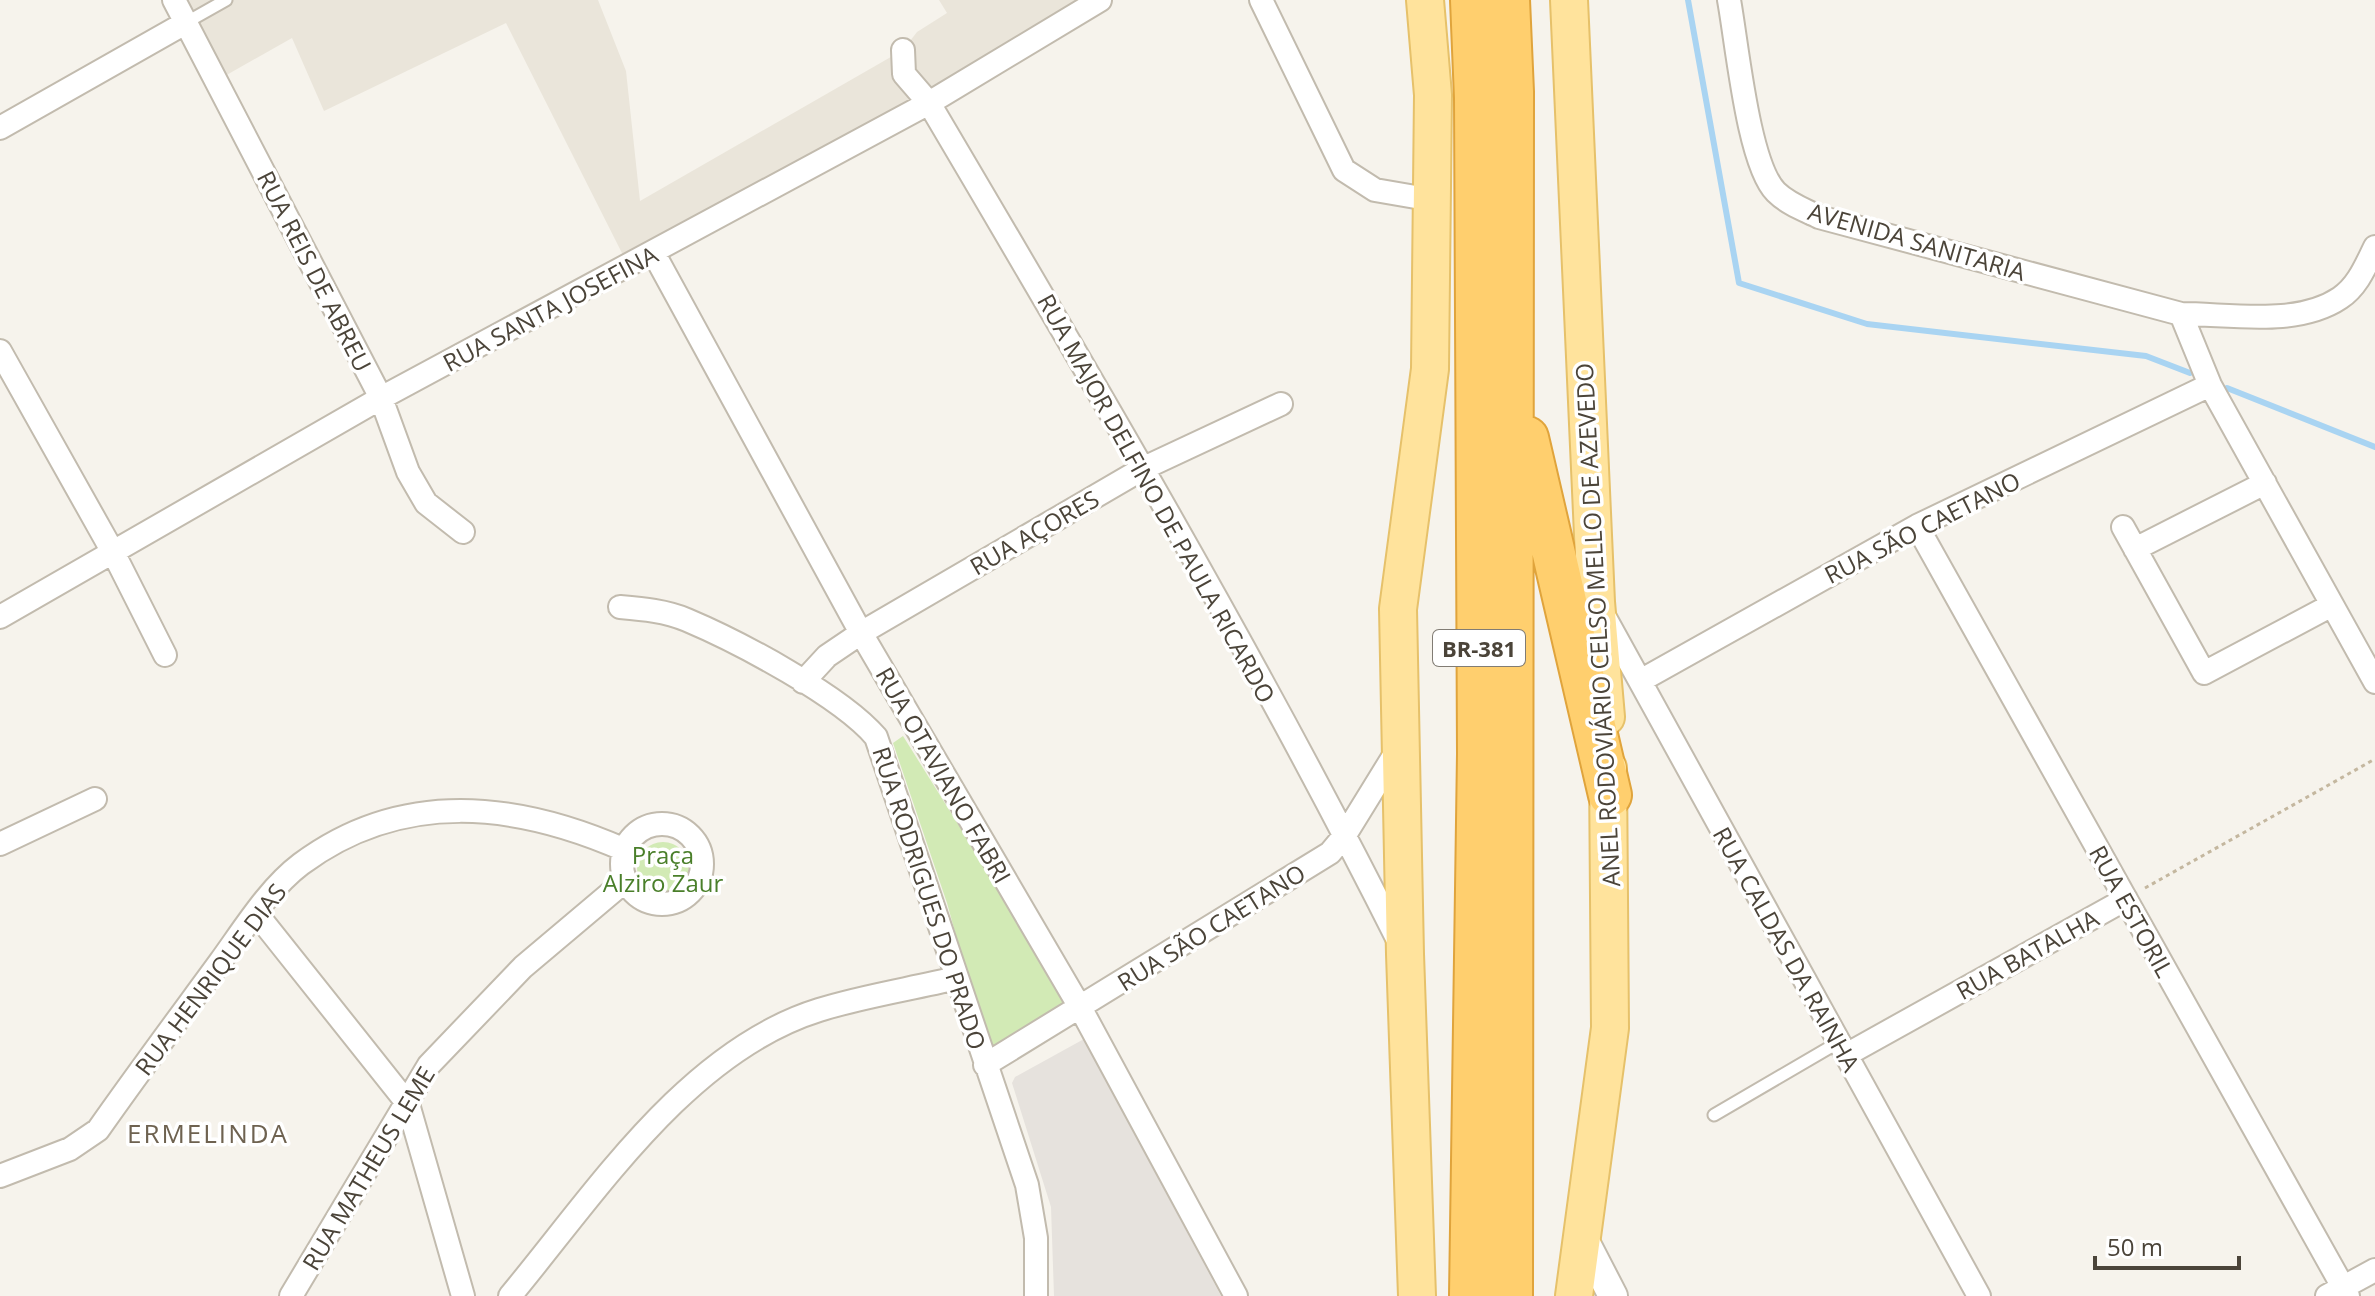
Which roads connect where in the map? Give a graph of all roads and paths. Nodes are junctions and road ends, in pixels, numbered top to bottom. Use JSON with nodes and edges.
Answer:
{"nodes":[{"id":1,"x":174,"y":0,"type":"edge"},
{"id":2,"x":226,"y":0,"type":"edge"},
{"id":3,"x":1100,"y":0,"type":"edge"},
{"id":4,"x":1261,"y":0,"type":"edge"},
{"id":5,"x":1425,"y":0,"type":"edge"},
{"id":6,"x":1472,"y":0,"type":"edge"},
{"id":7,"x":1508,"y":0,"type":"edge"},
{"id":8,"x":1569,"y":0,"type":"edge"},
{"id":9,"x":1729,"y":0,"type":"edge"},
{"id":10,"x":187,"y":22,"type":"junction"},
{"id":11,"x":903,"y":50,"type":"dead end"},
{"id":12,"x":929,"y":103,"type":"junction"},
{"id":13,"x":0,"y":128,"type":"edge"},
{"id":14,"x":1433,"y":200,"type":"junction"},
{"id":15,"x":2375,"y":247,"type":"edge"},
{"id":16,"x":653,"y":252,"type":"junction"},
{"id":17,"x":2181,"y":314,"type":"junction"},
{"id":18,"x":0,"y":351,"type":"edge"},
{"id":19,"x":1511,"y":367,"type":"junction"},
{"id":20,"x":2210,"y":385,"type":"junction"},
{"id":21,"x":381,"y":398,"type":"junction"},
{"id":22,"x":1281,"y":404,"type":"dead end"},
{"id":23,"x":1144,"y":468,"type":"junction"},
{"id":24,"x":2265,"y":483,"type":"junction"},
{"id":25,"x":1917,"y":526,"type":"junction"},
{"id":26,"x":2123,"y":527,"type":"dead end"},
{"id":27,"x":463,"y":532,"type":"dead end"},
{"id":28,"x":2135,"y":549,"type":"junction"},
{"id":29,"x":114,"y":554,"type":"junction"},
{"id":30,"x":1596,"y":602,"type":"junction"},
{"id":31,"x":2332,"y":605,"type":"junction"},
{"id":32,"x":620,"y":607,"type":"dead end"},
{"id":33,"x":0,"y":617,"type":"edge"},
{"id":34,"x":861,"y":633,"type":"junction"},
{"id":35,"x":165,"y":655,"type":"dead end"},
{"id":36,"x":1640,"y":681,"type":"junction"},
{"id":37,"x":803,"y":682,"type":"junction"},
{"id":38,"x":2375,"y":682,"type":"edge"},
{"id":39,"x":1399,"y":748,"type":"junction"},
{"id":40,"x":2375,"y":759,"type":"edge"},
{"id":41,"x":1610,"y":795,"type":"junction"},
{"id":42,"x":95,"y":799,"type":"dead end"},
{"id":43,"x":1345,"y":835,"type":"junction"},
{"id":44,"x":0,"y":844,"type":"edge"},
{"id":45,"x":625,"y":850,"type":"junction"},
{"id":46,"x":625,"y":881,"type":"junction"},
{"id":47,"x":2126,"y":899,"type":"junction"},
{"id":48,"x":256,"y":913,"type":"junction"},
{"id":49,"x":1405,"y":954,"type":"junction"},
{"id":50,"x":956,"y":978,"type":"junction"},
{"id":51,"x":1081,"y":1009,"type":"junction"},
{"id":52,"x":1842,"y":1049,"type":"junction"},
{"id":53,"x":985,"y":1065,"type":"junction"},
{"id":54,"x":408,"y":1104,"type":"junction"},
{"id":55,"x":1714,"y":1115,"type":"dead end"},
{"id":56,"x":0,"y":1176,"type":"edge"},
{"id":57,"x":1581,"y":1234,"type":"junction"},
{"id":58,"x":2375,"y":1270,"type":"edge"},
{"id":59,"x":2339,"y":1293,"type":"edge"},
{"id":60,"x":291,"y":1296,"type":"edge"},
{"id":61,"x":463,"y":1296,"type":"edge"},
{"id":62,"x":510,"y":1296,"type":"edge"},
{"id":63,"x":1036,"y":1296,"type":"edge"},
{"id":64,"x":1236,"y":1296,"type":"edge"},
{"id":65,"x":1417,"y":1296,"type":"edge"},
{"id":66,"x":1471,"y":1296,"type":"edge"},
{"id":67,"x":1511,"y":1296,"type":"edge"},
{"id":68,"x":1574,"y":1296,"type":"edge"},
{"id":69,"x":1613,"y":1296,"type":"edge"},
{"id":70,"x":1979,"y":1296,"type":"edge"}],
"edges":[{"from":1,"to":10,"type":"street","name":"RUA REIS DE ABREU"},
{"from":2,"to":10,"type":"lane"},
{"from":3,"to":12,"type":"street","name":"RUA SANTA JOSEFINA"},
{"from":4,"to":14,"type":"street"},
{"from":5,"to":14,"type":"main road"},
{"from":6,"to":66,"type":"highway","number":"BR-381"},
{"from":7,"to":19,"type":"highway","number":"BR-381"},
{"from":8,"to":30,"type":"main road","name":"ANEL RODOVIÁRIO CELSO MELLO DE AZEVEDO"},
{"from":9,"to":17,"type":"street","name":"AVENIDA SANITARIA"},
{"from":10,"to":13,"type":"street"},
{"from":10,"to":21,"type":"street","name":"RUA REIS DE ABREU"},
{"from":11,"to":12,"type":"street","name":"RUA MAJOR DELFINO DE PAULA RICARDO"},
{"from":12,"to":16,"type":"street","name":"RUA SANTA JOSEFINA"},
{"from":12,"to":23,"type":"street","name":"RUA MAJOR DELFINO DE PAULA RICARDO"},
{"from":14,"to":39,"type":"main road"},
{"from":15,"to":17,"type":"street","name":"AVENIDA SANITARIA"},
{"from":16,"to":21,"type":"street","name":"RUA SANTA JOSEFINA"},
{"from":16,"to":34,"type":"street","name":"RUA OTAVIANO FABRI"},
{"from":17,"to":20,"type":"street"},
{"from":18,"to":29,"type":"street"},
{"from":19,"to":41,"type":"highway"},
{"from":19,"to":67,"type":"highway","number":"BR-381"},
{"from":20,"to":24,"type":"street"},
{"from":20,"to":25,"type":"street","name":"RUA SÃO CAETANO"},
{"from":21,"to":27,"type":"street","name":"RUA REIS DE ABREU"},
{"from":21,"to":29,"type":"street","name":"RUA SANTA JOSEFINA"},
{"from":22,"to":23,"type":"street","name":"RUA AÇORES"},
{"from":23,"to":34,"type":"street","name":"RUA AÇORES"},
{"from":23,"to":43,"type":"street","name":"RUA MAJOR DELFINO DE PAULA RICARDO"},
{"from":24,"to":28,"type":"street"},
{"from":24,"to":31,"type":"street"},
{"from":25,"to":36,"type":"street","name":"RUA SÃO CAETANO"},
{"from":25,"to":47,"type":"street","name":"RUA ESTORIL"},
{"from":26,"to":28,"type":"street"},
{"from":28,"to":31,"type":"street"},
{"from":29,"to":33,"type":"street","name":"RUA SANTA JOSEFINA"},
{"from":29,"to":35,"type":"street"},
{"from":30,"to":36,"type":"street","name":"RUA CALDAS DA RAINHA"},
{"from":30,"to":41,"type":"main road","name":"ANEL RODOVIÁRIO CELSO MELLO DE AZEVEDO"},
{"from":31,"to":38,"type":"street"},
{"from":32,"to":37,"type":"street","name":"RUA RODRIGUES DO PRADO"},
{"from":34,"to":37,"type":"street","name":"RUA AÇORES"},
{"from":34,"to":51,"type":"street","name":"RUA OTAVIANO FABRI"},
{"from":36,"to":52,"type":"street","name":"RUA CALDAS DA RAINHA"},
{"from":37,"to":50,"type":"street","name":"RUA RODRIGUES DO PRADO"},
{"from":39,"to":43,"type":"street","name":"RUA SÃO CAETANO"},
{"from":39,"to":49,"type":"main road"},
{"from":40,"to":47,"type":"path","name":"RUA BATALHA"},
{"from":41,"to":57,"type":"main road","name":"ANEL RODOVIÁRIO CELSO MELLO DE AZEVEDO"},
{"from":42,"to":44,"type":"street"},
{"from":43,"to":49,"type":"street","name":"RUA MAJOR DELFINO DE PAULA RICARDO"},
{"from":43,"to":51,"type":"street","name":"RUA SÃO CAETANO"},
{"from":45,"to":46,"type":"street"},
{"from":45,"to":46,"type":"street"},
{"from":45,"to":48,"type":"street","name":"RUA HENRIQUE DIAS"},
{"from":46,"to":54,"type":"street","name":"RUA MATHEUS LEME"},
{"from":47,"to":52,"type":"street","name":"RUA BATALHA"},
{"from":47,"to":59,"type":"street","name":"RUA ESTORIL"},
{"from":48,"to":54,"type":"street"},
{"from":48,"to":56,"type":"street","name":"RUA HENRIQUE DIAS"},
{"from":49,"to":65,"type":"main road"},
{"from":50,"to":53,"type":"street","name":"RUA RODRIGUES DO PRADO"},
{"from":50,"to":62,"type":"street"},
{"from":51,"to":53,"type":"street","name":"RUA SÃO CAETANO"},
{"from":51,"to":64,"type":"street","name":"RUA OTAVIANO FABRI"},
{"from":52,"to":55,"type":"lane"},
{"from":52,"to":70,"type":"street","name":"RUA CALDAS DA RAINHA"},
{"from":53,"to":63,"type":"street","name":"RUA RODRIGUES DO PRADO"},
{"from":54,"to":60,"type":"street","name":"RUA MATHEUS LEME"},
{"from":54,"to":61,"type":"street"},
{"from":57,"to":68,"type":"main road","name":"ANEL RODOVIÁRIO CELSO MELLO DE AZEVEDO"},
{"from":57,"to":69,"type":"street"},
{"from":58,"to":59,"type":"street"}]}
